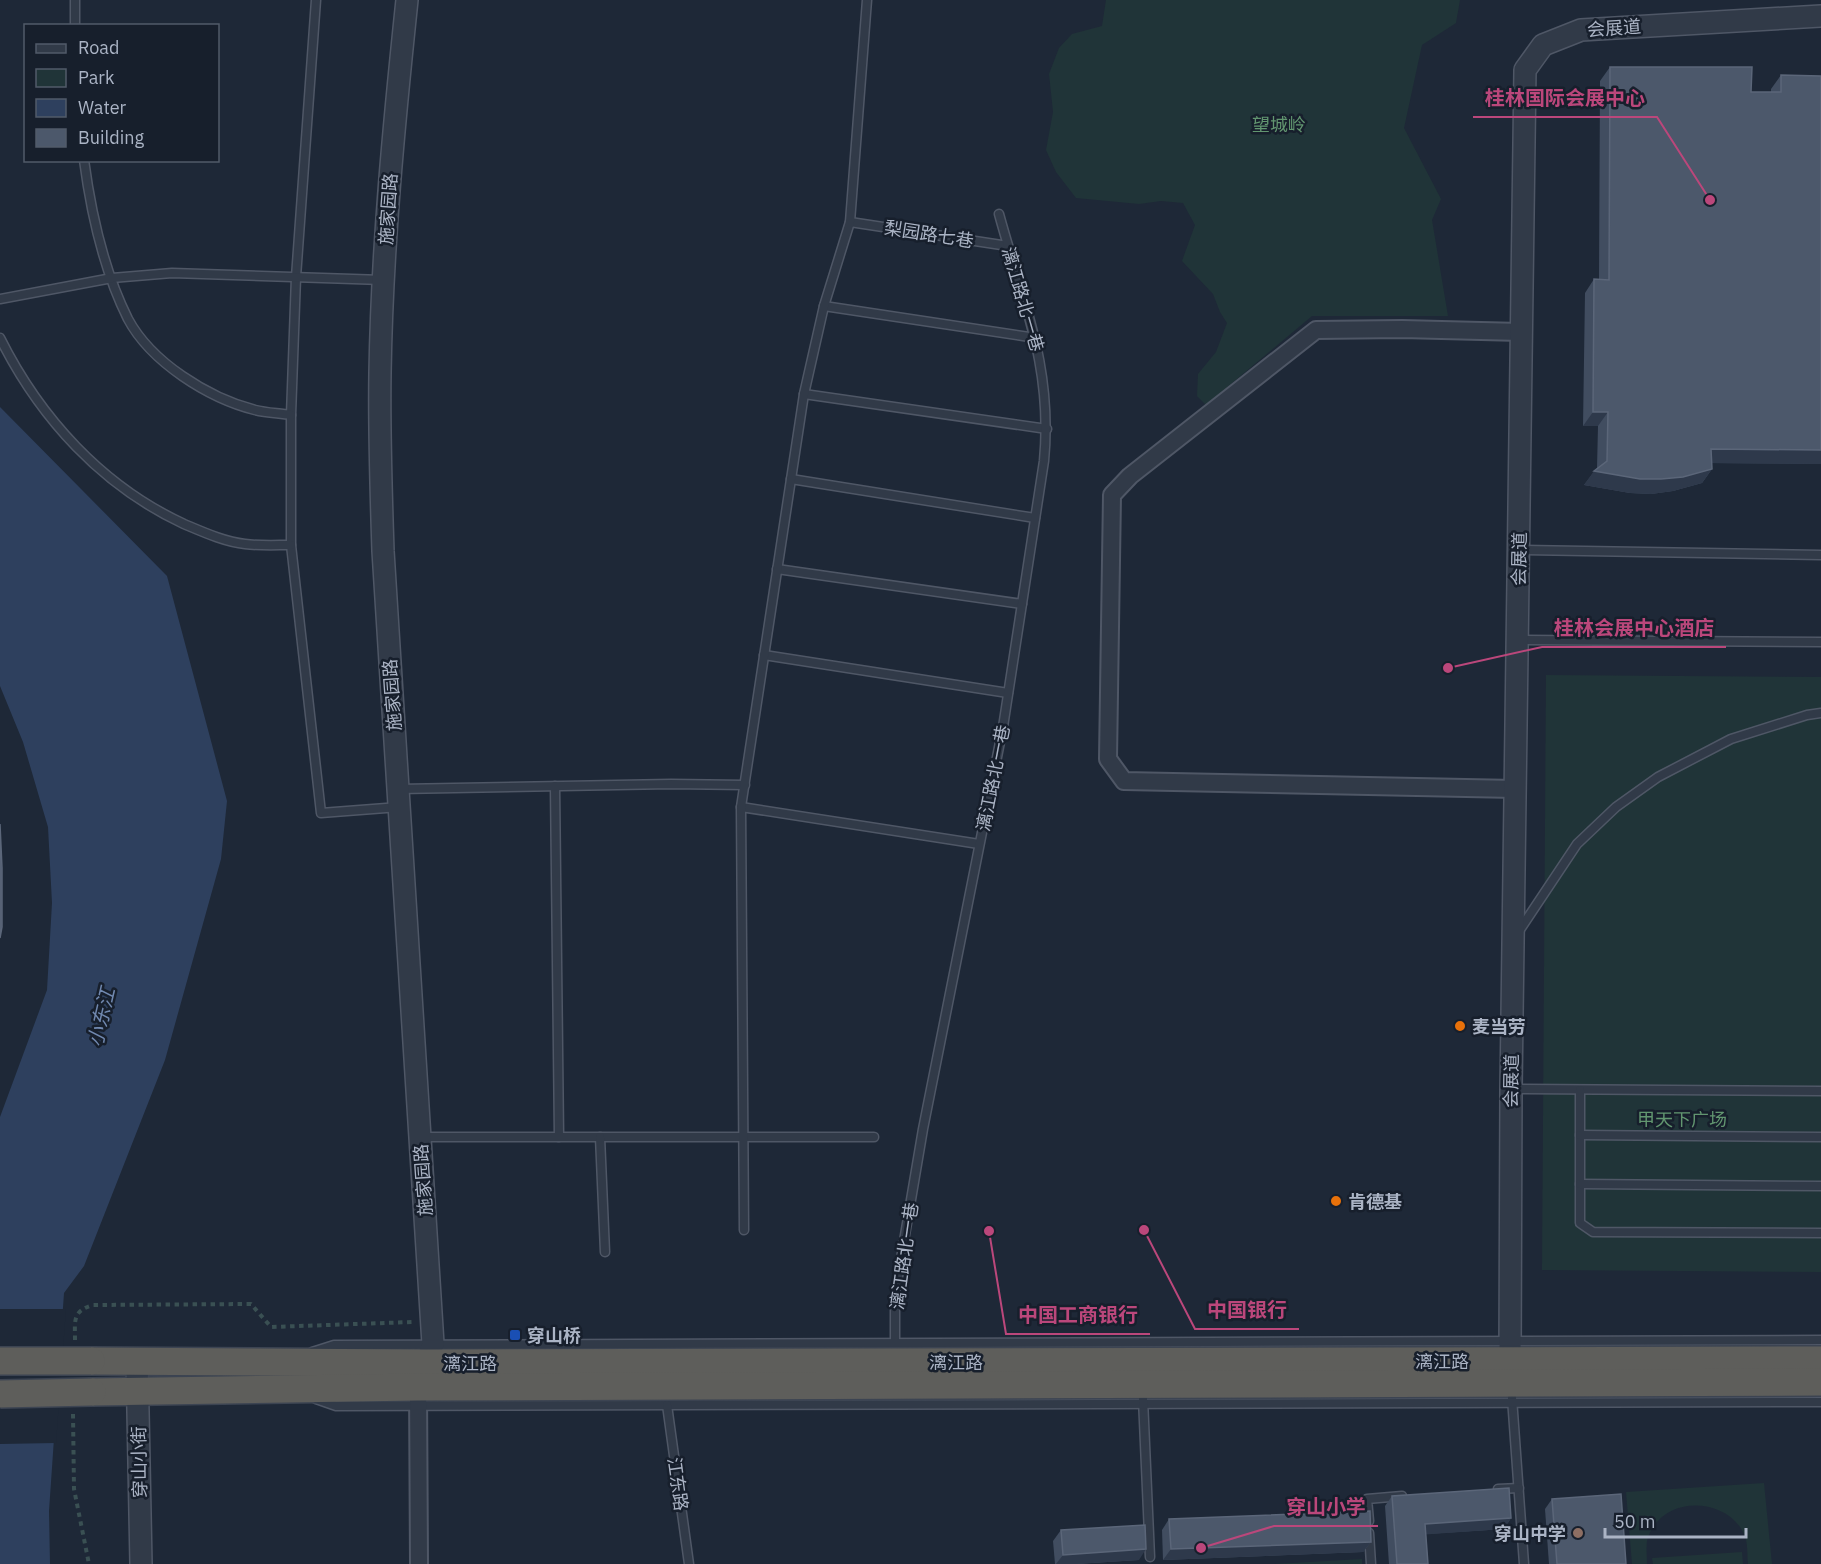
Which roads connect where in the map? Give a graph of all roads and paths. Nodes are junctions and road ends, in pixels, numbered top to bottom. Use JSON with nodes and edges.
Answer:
{"nodes":[{"id":1,"x":75,"y":0,"type":"edge"},
{"id":2,"x":316,"y":0,"type":"edge"},
{"id":3,"x":407,"y":0,"type":"edge"},
{"id":4,"x":867,"y":0,"type":"edge"},
{"id":5,"x":1821,"y":16,"type":"edge"},
{"id":6,"x":75,"y":24,"type":"edge"},
{"id":7,"x":84,"y":162,"type":"edge"},
{"id":8,"x":999,"y":214,"type":"dead end"},
{"id":9,"x":850,"y":222,"type":"junction"},
{"id":10,"x":1008,"y":246,"type":"junction"},
{"id":11,"x":296,"y":277,"type":"junction"},
{"id":12,"x":111,"y":278,"type":"junction"},
{"id":13,"x":383,"y":280,"type":"junction"},
{"id":14,"x":0,"y":299,"type":"edge"},
{"id":15,"x":824,"y":306,"type":"junction"},
{"id":16,"x":1521,"y":332,"type":"junction"},
{"id":17,"x":0,"y":338,"type":"edge"},
{"id":18,"x":1036,"y":338,"type":"junction"},
{"id":19,"x":804,"y":394,"type":"junction"},
{"id":20,"x":291,"y":415,"type":"junction"},
{"id":21,"x":1047,"y":429,"type":"junction"},
{"id":22,"x":791,"y":479,"type":"junction"},
{"id":23,"x":1035,"y":518,"type":"junction"},
{"id":24,"x":291,"y":545,"type":"junction"},
{"id":25,"x":1519,"y":550,"type":"junction"},
{"id":26,"x":1821,"y":555,"type":"edge"},
{"id":27,"x":777,"y":569,"type":"junction"},
{"id":28,"x":1022,"y":604,"type":"junction"},
{"id":29,"x":1518,"y":640,"type":"junction"},
{"id":30,"x":1821,"y":642,"type":"edge"},
{"id":31,"x":764,"y":655,"type":"junction"},
{"id":32,"x":1008,"y":693,"type":"junction"},
{"id":33,"x":1821,"y":714,"type":"edge"},
{"id":34,"x":745,"y":785,"type":"junction"},
{"id":35,"x":555,"y":786,"type":"junction"},
{"id":36,"x":1515,"y":789,"type":"junction"},
{"id":37,"x":399,"y":798,"type":"junction"},
{"id":38,"x":741,"y":807,"type":"junction"},
{"id":39,"x":980,"y":844,"type":"junction"},
{"id":40,"x":1513,"y":941,"type":"junction"},
{"id":41,"x":1511,"y":1089,"type":"junction"},
{"id":42,"x":1580,"y":1090,"type":"junction"},
{"id":43,"x":1821,"y":1091,"type":"edge"},
{"id":44,"x":1580,"y":1135,"type":"junction"},
{"id":45,"x":420,"y":1137,"type":"junction"},
{"id":46,"x":559,"y":1137,"type":"junction"},
{"id":47,"x":600,"y":1137,"type":"junction"},
{"id":48,"x":742,"y":1137,"type":"junction"},
{"id":49,"x":874,"y":1137,"type":"dead end"},
{"id":50,"x":1821,"y":1137,"type":"edge"},
{"id":51,"x":1580,"y":1184,"type":"junction"},
{"id":52,"x":1821,"y":1186,"type":"edge"},
{"id":53,"x":744,"y":1230,"type":"dead end"},
{"id":54,"x":1821,"y":1233,"type":"edge"},
{"id":55,"x":605,"y":1252,"type":"dead end"},
{"id":56,"x":1821,"y":1340,"type":"edge"},
{"id":57,"x":895,"y":1343,"type":"junction"},
{"id":58,"x":137,"y":1360,"type":"junction"},
{"id":59,"x":1821,"y":1360,"type":"edge"},
{"id":60,"x":0,"y":1361,"type":"edge"},
{"id":61,"x":1511,"y":1372,"type":"junction"},
{"id":62,"x":1142,"y":1373,"type":"junction"},
{"id":63,"x":424,"y":1375,"type":"junction"},
{"id":64,"x":1821,"y":1382,"type":"edge"},
{"id":65,"x":137,"y":1392,"type":"junction"},
{"id":66,"x":0,"y":1394,"type":"edge"},
{"id":67,"x":1821,"y":1402,"type":"edge"},
{"id":68,"x":667,"y":1405,"type":"junction"},
{"id":69,"x":1519,"y":1488,"type":"junction"},
{"id":70,"x":1484,"y":1490,"type":"edge"},
{"id":71,"x":1414,"y":1495,"type":"edge"},
{"id":72,"x":1150,"y":1557,"type":"dead end"},
{"id":73,"x":141,"y":1564,"type":"edge"},
{"id":74,"x":419,"y":1564,"type":"edge"},
{"id":75,"x":689,"y":1564,"type":"edge"},
{"id":76,"x":1371,"y":1564,"type":"edge"},
{"id":77,"x":1524,"y":1564,"type":"edge"}],
"edges":[{"from":1,"to":6,"type":"lane"},
{"from":2,"to":11,"type":"lane"},
{"from":3,"to":13,"type":"street","name":"施家园路"},
{"from":4,"to":9,"type":"lane"},
{"from":5,"to":16,"type":"street","name":"会展道"},
{"from":7,"to":12,"type":"lane"},
{"from":8,"to":10,"type":"lane","name":"漓江路北一巷"},
{"from":9,"to":10,"type":"lane","name":"梨园路七巷"},
{"from":9,"to":15,"type":"lane"},
{"from":10,"to":18,"type":"lane","name":"漓江路北一巷"},
{"from":11,"to":12,"type":"lane"},
{"from":11,"to":13,"type":"lane"},
{"from":11,"to":20,"type":"lane"},
{"from":12,"to":14,"type":"lane"},
{"from":12,"to":20,"type":"lane"},
{"from":13,"to":37,"type":"street","name":"施家园路"},
{"from":15,"to":18,"type":"lane"},
{"from":15,"to":19,"type":"lane"},
{"from":16,"to":25,"type":"street","name":"会展道"},
{"from":16,"to":36,"type":"street"},
{"from":17,"to":24,"type":"lane"},
{"from":18,"to":21,"type":"lane","name":"漓江路北一巷"},
{"from":19,"to":21,"type":"lane"},
{"from":19,"to":22,"type":"lane"},
{"from":20,"to":24,"type":"lane"},
{"from":21,"to":23,"type":"lane","name":"漓江路北一巷"},
{"from":22,"to":23,"type":"lane"},
{"from":22,"to":27,"type":"lane"},
{"from":23,"to":28,"type":"lane","name":"漓江路北一巷"},
{"from":24,"to":37,"type":"lane"},
{"from":25,"to":26,"type":"lane"},
{"from":25,"to":29,"type":"street","name":"会展道"},
{"from":27,"to":28,"type":"lane"},
{"from":27,"to":31,"type":"lane"},
{"from":28,"to":32,"type":"lane","name":"漓江路北一巷"},
{"from":29,"to":30,"type":"lane"},
{"from":29,"to":36,"type":"street","name":"会展道"},
{"from":31,"to":32,"type":"lane"},
{"from":31,"to":34,"type":"lane"},
{"from":32,"to":39,"type":"lane","name":"漓江路北一巷"},
{"from":33,"to":40,"type":"lane"},
{"from":34,"to":35,"type":"lane"},
{"from":34,"to":38,"type":"lane"},
{"from":35,"to":37,"type":"lane"},
{"from":35,"to":46,"type":"lane"},
{"from":36,"to":40,"type":"street","name":"会展道"},
{"from":37,"to":45,"type":"street","name":"施家园路"},
{"from":38,"to":39,"type":"lane"},
{"from":38,"to":48,"type":"lane"},
{"from":39,"to":57,"type":"lane","name":"漓江路北一巷"},
{"from":40,"to":41,"type":"street","name":"会展道"},
{"from":41,"to":42,"type":"lane"},
{"from":41,"to":61,"type":"street","name":"会展道"},
{"from":42,"to":43,"type":"lane"},
{"from":42,"to":44,"type":"lane"},
{"from":44,"to":50,"type":"lane"},
{"from":44,"to":51,"type":"lane"},
{"from":45,"to":46,"type":"lane"},
{"from":45,"to":63,"type":"street","name":"施家园路"},
{"from":46,"to":47,"type":"lane"},
{"from":47,"to":48,"type":"lane"},
{"from":47,"to":55,"type":"lane"},
{"from":48,"to":49,"type":"lane"},
{"from":48,"to":53,"type":"lane"},
{"from":51,"to":52,"type":"lane"},
{"from":51,"to":54,"type":"lane"},
{"from":56,"to":61,"type":"lane"},
{"from":57,"to":62,"type":"lane"},
{"from":57,"to":63,"type":"lane"},
{"from":58,"to":60,"type":"highway","name":"漓江路","bridge":true},
{"from":58,"to":63,"type":"highway","name":"漓江路"},
{"from":58,"to":65,"type":"street","name":"穿山小街"},
{"from":59,"to":61,"type":"highway","name":"漓江路"},
{"from":61,"to":62,"type":"highway","name":"漓江路"},
{"from":61,"to":62,"type":"lane"},
{"from":61,"to":64,"type":"highway","name":"漓江路"},
{"from":61,"to":67,"type":"lane"},
{"from":61,"to":69,"type":"lane"},
{"from":62,"to":63,"type":"highway","name":"漓江路"},
{"from":62,"to":68,"type":"lane"},
{"from":62,"to":72,"type":"lane"},
{"from":63,"to":65,"type":"highway","name":"漓江路"},
{"from":63,"to":68,"type":"lane"},
{"from":63,"to":74,"type":"street"},
{"from":65,"to":66,"type":"highway","name":"漓江路","bridge":true},
{"from":65,"to":73,"type":"street","name":"穿山小街"},
{"from":68,"to":75,"type":"lane","name":"江东路"},
{"from":69,"to":70,"type":"lane"},
{"from":69,"to":77,"type":"lane"},
{"from":71,"to":76,"type":"lane"}]}
